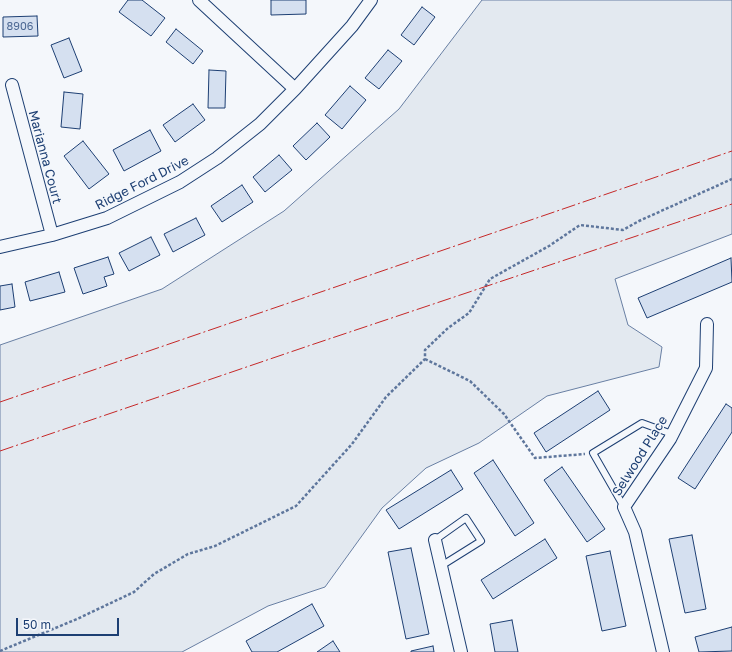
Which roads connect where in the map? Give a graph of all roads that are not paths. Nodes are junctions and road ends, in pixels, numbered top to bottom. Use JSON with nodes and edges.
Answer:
{"nodes":[{"id":1,"x":199,"y":0,"type":"edge"},
{"id":2,"x":371,"y":0,"type":"edge"},
{"id":3,"x":12,"y":85,"type":"dead end"},
{"id":4,"x":295,"y":89,"type":"junction"},
{"id":5,"x":52,"y":235,"type":"junction"},
{"id":6,"x":0,"y":247,"type":"edge"},
{"id":7,"x":707,"y":324,"type":"dead end"},
{"id":8,"x":672,"y":434,"type":"junction"},
{"id":9,"x":624,"y":506,"type":"junction"},
{"id":10,"x":435,"y":540,"type":"joint"},
{"id":11,"x":441,"y":566,"type":"junction"},
{"id":12,"x":461,"y":652,"type":"edge"},
{"id":13,"x":663,"y":652,"type":"edge"}],
"edges":[{"from":1,"to":4,"type":"street"},
{"from":2,"to":4,"type":"street","name":"Ridge Ford Drive"},
{"from":3,"to":5,"type":"street","name":"Marianna Court"},
{"from":4,"to":5,"type":"street","name":"Ridge Ford Drive"},
{"from":5,"to":6,"type":"street","name":"Ridge Ford Drive"},
{"from":7,"to":8,"type":"street","name":"Selwood Place"},
{"from":8,"to":9,"type":"street","name":"Selwood Place"},
{"from":8,"to":9,"type":"lane"},
{"from":9,"to":13,"type":"street","name":"Selwood Place"},
{"from":10,"to":11,"type":"street"},
{"from":10,"to":11,"type":"lane"},
{"from":11,"to":12,"type":"street"}]}
